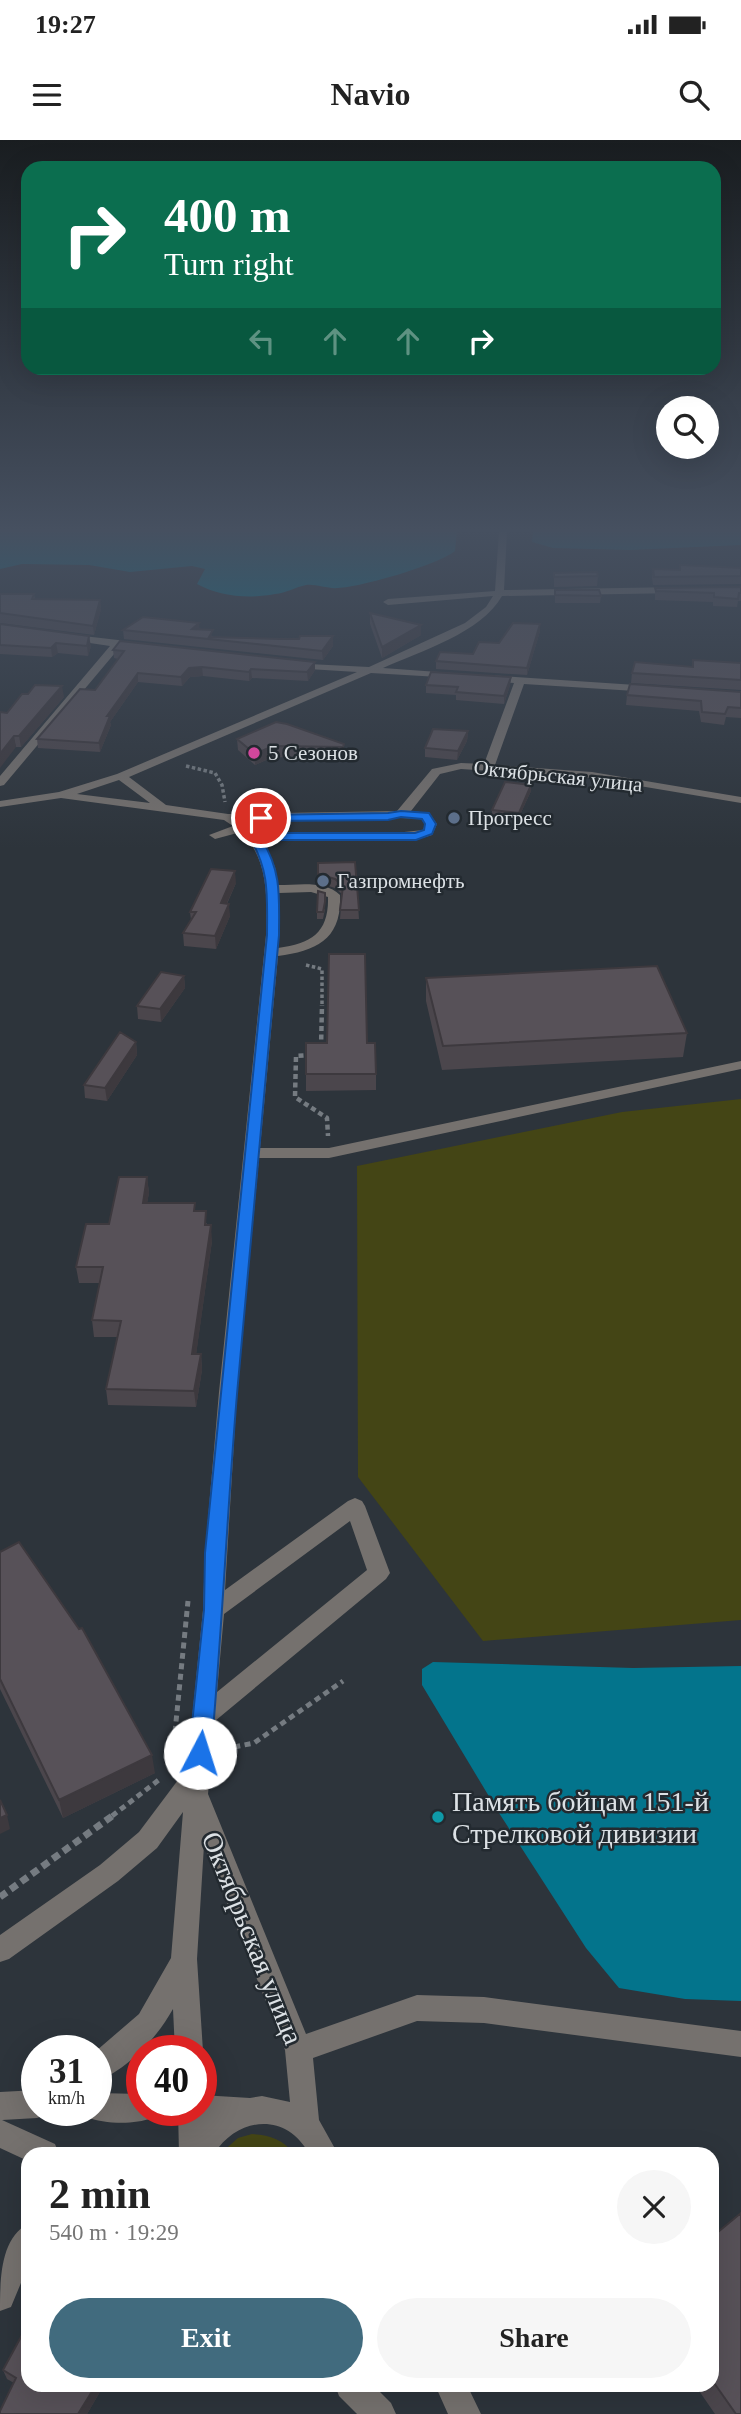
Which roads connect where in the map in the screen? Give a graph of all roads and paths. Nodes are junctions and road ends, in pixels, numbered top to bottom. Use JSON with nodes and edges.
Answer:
{"nodes":[{"id":1,"x":68,"y":637,"type":"edge"},
{"id":2,"x":442,"y":637,"type":"edge"},
{"id":3,"x":118,"y":643,"type":"junction"},
{"id":4,"x":152,"y":649,"type":"edge"},
{"id":5,"x":283,"y":664,"type":"edge"},
{"id":6,"x":371,"y":670,"type":"junction"},
{"id":7,"x":520,"y":680,"type":"junction"},
{"id":8,"x":666,"y":690,"type":"edge"},
{"id":9,"x":488,"y":768,"type":"junction"},
{"id":10,"x":121,"y":776,"type":"junction"},
{"id":11,"x":0,"y":783,"type":"edge"},
{"id":12,"x":61,"y":795,"type":"junction"},
{"id":13,"x":741,"y":800,"type":"edge"},
{"id":14,"x":0,"y":804,"type":"edge"},
{"id":15,"x":163,"y":807,"type":"junction"},
{"id":16,"x":401,"y":814,"type":"junction"},
{"id":17,"x":227,"y":817,"type":"junction"},
{"id":18,"x":249,"y":831,"type":"junction"},
{"id":19,"x":215,"y":835,"type":"dead end"},
{"id":20,"x":273,"y":889,"type":"junction"},
{"id":21,"x":271,"y":953,"type":"junction"},
{"id":22,"x":741,"y":1065,"type":"edge"},
{"id":23,"x":251,"y":1153,"type":"junction"},
{"id":24,"x":189,"y":1593,"type":"dead end"},
{"id":25,"x":214,"y":1610,"type":"junction"},
{"id":26,"x":343,"y":1681,"type":"dead end"},
{"id":27,"x":203,"y":1717,"type":"junction"},
{"id":28,"x":175,"y":1735,"type":"dead end"},
{"id":29,"x":198,"y":1773,"type":"junction"},
{"id":30,"x":163,"y":1777,"type":"dead end"},
{"id":31,"x":0,"y":1897,"type":"edge"},
{"id":32,"x":0,"y":1950,"type":"edge"},
{"id":33,"x":184,"y":1959,"type":"junction"},
{"id":34,"x":189,"y":2035,"type":"edge"},
{"id":35,"x":741,"y":2044,"type":"edge"},
{"id":36,"x":299,"y":2050,"type":"junction"},
{"id":37,"x":112,"y":2057,"type":"edge"},
{"id":38,"x":21,"y":2104,"type":"edge"},
{"id":39,"x":0,"y":2106,"type":"edge"},
{"id":40,"x":217,"y":2109,"type":"edge"},
{"id":41,"x":252,"y":2110,"type":"junction"},
{"id":42,"x":193,"y":2126,"type":"edge"},
{"id":43,"x":0,"y":2133,"type":"edge"},
{"id":44,"x":319,"y":2145,"type":"edge"},
{"id":45,"x":30,"y":2147,"type":"edge"},
{"id":46,"x":195,"y":2147,"type":"edge"},
{"id":47,"x":200,"y":2147,"type":"edge"},
{"id":48,"x":21,"y":2250,"type":"edge"},
{"id":49,"x":0,"y":2296,"type":"edge"},
{"id":50,"x":357,"y":2392,"type":"edge"},
{"id":51,"x":454,"y":2392,"type":"edge"},
{"id":52,"x":380,"y":2414,"type":"edge"},
{"id":53,"x":465,"y":2414,"type":"edge"}],
"edges":[{"from":1,"to":3,"type":"street"},
{"from":2,"to":6,"type":"street"},
{"from":3,"to":4,"type":"street"},
{"from":3,"to":11,"type":"street"},
{"from":5,"to":6,"type":"street"},
{"from":6,"to":7,"type":"street"},
{"from":6,"to":10,"type":"street"},
{"from":7,"to":8,"type":"street"},
{"from":7,"to":9,"type":"street"},
{"from":9,"to":13,"type":"street","name":"Октябрьская улица"},
{"from":9,"to":16,"type":"street","name":"Октябрьская улица"},
{"from":10,"to":12,"type":"street"},
{"from":10,"to":15,"type":"street"},
{"from":12,"to":14,"type":"street"},
{"from":12,"to":15,"type":"street"},
{"from":15,"to":17,"type":"street"},
{"from":16,"to":17,"type":"street"},
{"from":16,"to":18,"type":"street"},
{"from":17,"to":18,"type":"street"},
{"from":18,"to":19,"type":"street"},
{"from":18,"to":20,"type":"street","name":"Октябрьская улица"},
{"from":20,"to":21,"type":"street","name":"Октябрьская улица"},
{"from":20,"to":21,"type":"street"},
{"from":21,"to":23,"type":"street","name":"Октябрьская улица"},
{"from":22,"to":23,"type":"street"},
{"from":23,"to":25,"type":"street","name":"Октябрьская улица"},
{"from":24,"to":28,"type":"path"},
{"from":25,"to":27,"type":"street","name":"Октябрьская улица"},
{"from":25,"to":27,"type":"street"},
{"from":26,"to":29,"type":"path"},
{"from":27,"to":29,"type":"street","name":"Октябрьская улица"},
{"from":29,"to":32,"type":"street"},
{"from":29,"to":33,"type":"street","name":"Октябрьская улица"},
{"from":29,"to":36,"type":"street","name":"Октябрьская улица"},
{"from":30,"to":31,"type":"path"},
{"from":33,"to":34,"type":"street","name":"Октябрьская улица"},
{"from":33,"to":37,"type":"street","name":"Октябрьская улица"},
{"from":35,"to":36,"type":"street"},
{"from":36,"to":44,"type":"street","name":"Октябрьская улица"},
{"from":38,"to":39,"type":"street"},
{"from":40,"to":41,"type":"street"},
{"from":41,"to":44,"type":"street"},
{"from":41,"to":47,"type":"street"},
{"from":42,"to":46,"type":"street"},
{"from":43,"to":45,"type":"street"},
{"from":48,"to":49,"type":"street"},
{"from":50,"to":52,"type":"street"},
{"from":51,"to":53,"type":"street"}]}
